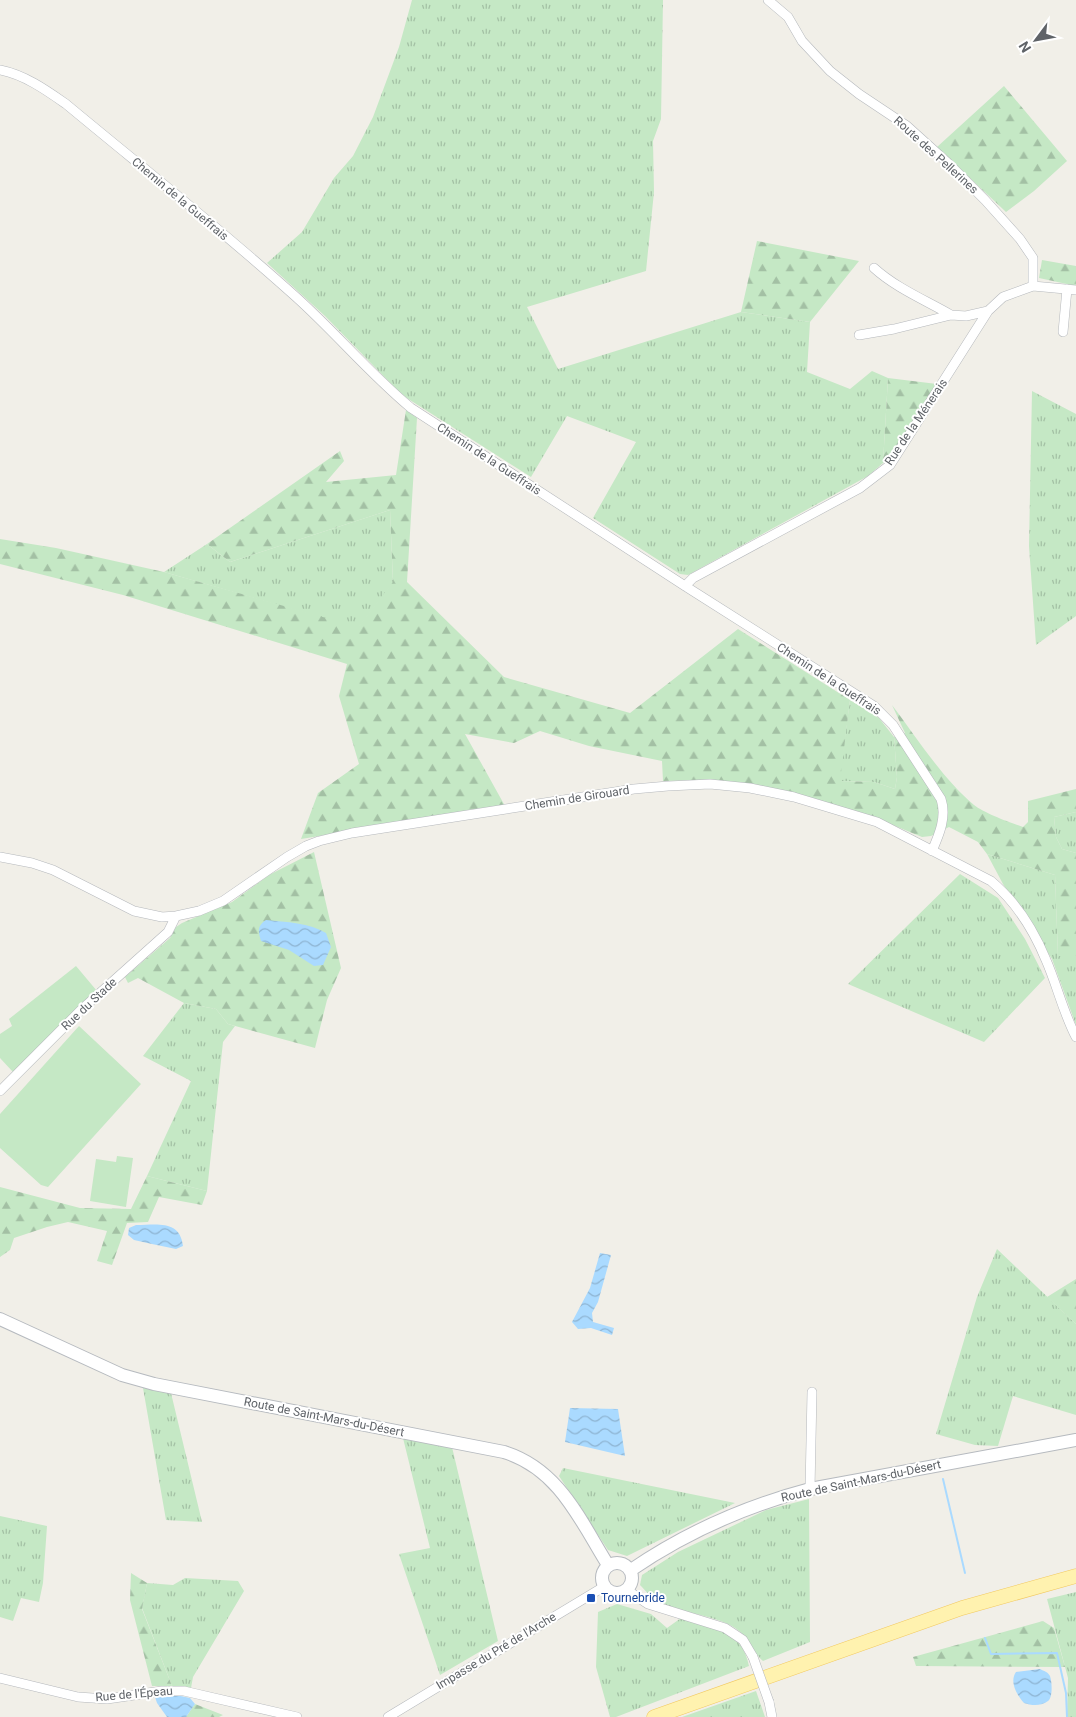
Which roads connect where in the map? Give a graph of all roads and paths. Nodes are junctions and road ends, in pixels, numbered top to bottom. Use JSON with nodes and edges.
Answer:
{"nodes":[{"id":1,"x":768,"y":0,"type":"edge"},
{"id":2,"x":0,"y":70,"type":"edge"},
{"id":3,"x":874,"y":268,"type":"dead end"},
{"id":4,"x":1033,"y":286,"type":"junction"},
{"id":5,"x":1071,"y":290,"type":"edge"},
{"id":6,"x":988,"y":311,"type":"junction"},
{"id":7,"x":951,"y":315,"type":"junction"},
{"id":8,"x":966,"y":316,"type":"junction"},
{"id":9,"x":1063,"y":332,"type":"dead end"},
{"id":10,"x":974,"y":333,"type":"junction"},
{"id":11,"x":858,"y":335,"type":"dead end"},
{"id":12,"x":685,"y":586,"type":"junction"},
{"id":13,"x":932,"y":851,"type":"junction"},
{"id":14,"x":0,"y":856,"type":"edge"},
{"id":15,"x":176,"y":916,"type":"junction"},
{"id":16,"x":1076,"y":1037,"type":"edge"},
{"id":17,"x":0,"y":1091,"type":"edge"},
{"id":18,"x":0,"y":1319,"type":"edge"},
{"id":19,"x":812,"y":1392,"type":"dead end"},
{"id":20,"x":1076,"y":1440,"type":"edge"},
{"id":21,"x":810,"y":1489,"type":"junction"},
{"id":22,"x":608,"y":1565,"type":"junction"},
{"id":23,"x":631,"y":1570,"type":"junction"},
{"id":24,"x":1076,"y":1576,"type":"edge"},
{"id":25,"x":605,"y":1586,"type":"junction"},
{"id":26,"x":627,"y":1590,"type":"junction"},
{"id":27,"x":0,"y":1678,"type":"edge"},
{"id":28,"x":297,"y":1717,"type":"edge"},
{"id":29,"x":388,"y":1717,"type":"edge"},
{"id":30,"x":654,"y":1717,"type":"edge"},
{"id":31,"x":772,"y":1717,"type":"edge"}],
"edges":[{"from":1,"to":4,"type":"street","name":"Route des Pellerines"},
{"from":2,"to":12,"type":"street","name":"Chemin de la Gueffrais"},
{"from":3,"to":7,"type":"street"},
{"from":4,"to":5,"type":"street","name":"Rue de la Ménerais"},
{"from":4,"to":6,"type":"street","name":"Rue de la Ménerais"},
{"from":5,"to":9,"type":"street"},
{"from":6,"to":8,"type":"street"},
{"from":6,"to":10,"type":"street","name":"Rue de la Ménerais"},
{"from":7,"to":8,"type":"street"},
{"from":7,"to":11,"type":"street"},
{"from":8,"to":10,"type":"street"},
{"from":10,"to":12,"type":"street","name":"Rue de la Ménerais"},
{"from":12,"to":13,"type":"street","name":"Chemin de la Gueffrais"},
{"from":13,"to":15,"type":"street","name":"Chemin de Girouard"},
{"from":13,"to":16,"type":"street","name":"Chemin de Girouard"},
{"from":14,"to":15,"type":"street","name":"Chemin de Girouard"},
{"from":15,"to":17,"type":"street","name":"Rue du Stade"},
{"from":18,"to":22,"type":"main road","name":"Route de Saint-Mars-du-Désert"},
{"from":19,"to":21,"type":"street"},
{"from":20,"to":21,"type":"main road","name":"Route de Saint-Mars-du-Désert"},
{"from":21,"to":23,"type":"main road","name":"Route de Saint-Mars-du-Désert"},
{"from":22,"to":23,"type":"main road"},
{"from":22,"to":25,"type":"main road"},
{"from":23,"to":26,"type":"main road"},
{"from":24,"to":30,"type":"main road"},
{"from":25,"to":26,"type":"main road"},
{"from":25,"to":29,"type":"street","name":"Impasse du Pré de l'Arche"},
{"from":26,"to":31,"type":"street","bridge":true},
{"from":27,"to":28,"type":"street","name":"Rue de l'Épeau"}]}
